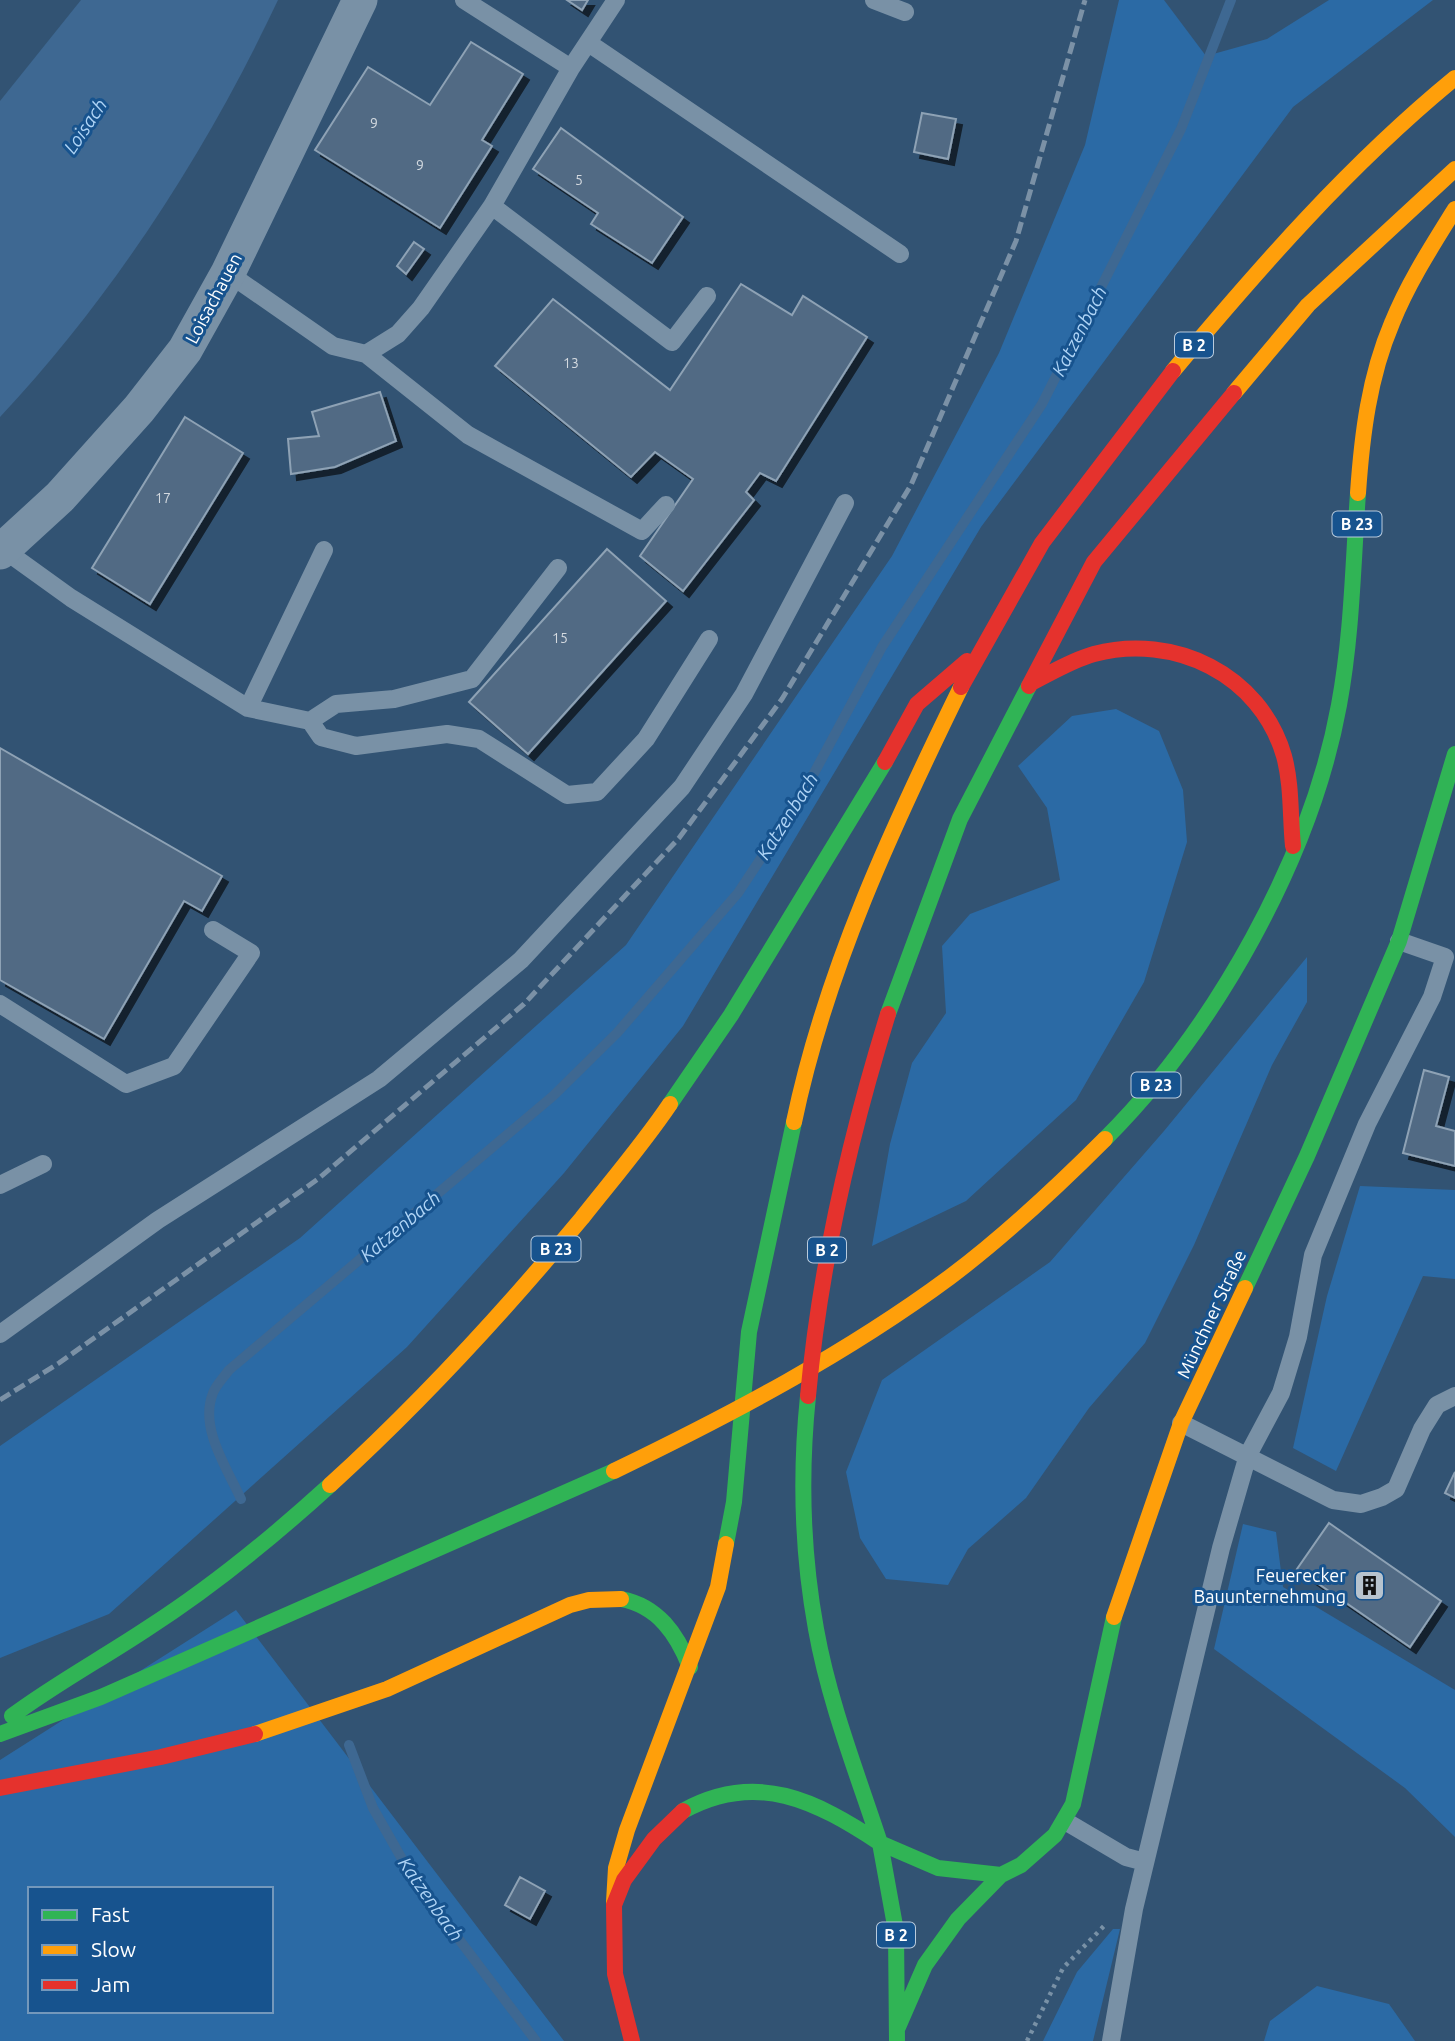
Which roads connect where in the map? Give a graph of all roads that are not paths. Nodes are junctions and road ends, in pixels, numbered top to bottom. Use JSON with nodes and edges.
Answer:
{"nodes":[{"id":1,"x":360,"y":0,"type":"edge"},
{"id":2,"x":464,"y":0,"type":"edge"},
{"id":3,"x":616,"y":0,"type":"edge"},
{"id":4,"x":874,"y":0,"type":"edge"},
{"id":5,"x":905,"y":12,"type":"dead end"},
{"id":6,"x":590,"y":44,"type":"junction"},
{"id":7,"x":571,"y":68,"type":"junction"},
{"id":8,"x":1455,"y":78,"type":"edge"},
{"id":9,"x":1455,"y":169,"type":"edge"},
{"id":10,"x":492,"y":206,"type":"junction"},
{"id":11,"x":1455,"y":209,"type":"edge"},
{"id":12,"x":900,"y":254,"type":"dead end"},
{"id":13,"x":228,"y":273,"type":"junction"},
{"id":14,"x":707,"y":296,"type":"dead end"},
{"id":15,"x":366,"y":354,"type":"junction"},
{"id":16,"x":845,"y":503,"type":"dead end"},
{"id":17,"x":666,"y":505,"type":"dead end"},
{"id":18,"x":2,"y":550,"type":"edge"},
{"id":19,"x":324,"y":550,"type":"dead end"},
{"id":20,"x":558,"y":568,"type":"dead end"},
{"id":21,"x":709,"y":639,"type":"dead end"},
{"id":22,"x":979,"y":651,"type":"junction"},
{"id":23,"x":1031,"y":683,"type":"junction"},
{"id":24,"x":248,"y":708,"type":"junction"},
{"id":25,"x":310,"y":721,"type":"junction"},
{"id":26,"x":1455,"y":754,"type":"edge"},
{"id":27,"x":1293,"y":851,"type":"junction"},
{"id":28,"x":213,"y":930,"type":"dead end"},
{"id":29,"x":1399,"y":941,"type":"junction"},
{"id":30,"x":0,"y":1004,"type":"edge"},
{"id":31,"x":43,"y":1164,"type":"dead end"},
{"id":32,"x":0,"y":1185,"type":"edge"},
{"id":33,"x":0,"y":1334,"type":"edge"},
{"id":34,"x":1455,"y":1396,"type":"edge"},
{"id":35,"x":1181,"y":1423,"type":"junction"},
{"id":36,"x":1248,"y":1455,"type":"junction"},
{"id":37,"x":690,"y":1667,"type":"junction"},
{"id":38,"x":0,"y":1726,"type":"edge"},
{"id":39,"x":0,"y":1734,"type":"edge"},
{"id":40,"x":0,"y":1788,"type":"edge"},
{"id":41,"x":1065,"y":1821,"type":"junction"},
{"id":42,"x":880,"y":1843,"type":"junction"},
{"id":43,"x":1145,"y":1862,"type":"junction"},
{"id":44,"x":1001,"y":1875,"type":"junction"},
{"id":45,"x":614,"y":1902,"type":"junction"},
{"id":46,"x":897,"y":2034,"type":"edge"},
{"id":47,"x":632,"y":2041,"type":"edge"},
{"id":48,"x":1111,"y":2041,"type":"edge"}],
"edges":[{"from":1,"to":13,"type":"street","name":"Loisachauen"},
{"from":2,"to":7,"type":"lane"},
{"from":3,"to":6,"type":"lane"},
{"from":4,"to":5,"type":"lane"},
{"from":6,"to":7,"type":"lane"},
{"from":6,"to":12,"type":"lane"},
{"from":7,"to":10,"type":"lane"},
{"from":8,"to":22,"type":"main road","number":"B 2"},
{"from":9,"to":23,"type":"main road","number":"B 2"},
{"from":10,"to":14,"type":"lane"},
{"from":10,"to":15,"type":"lane"},
{"from":11,"to":27,"type":"main road","number":"B 23"},
{"from":13,"to":15,"type":"lane"},
{"from":13,"to":18,"type":"street","name":"Loisachauen"},
{"from":15,"to":17,"type":"lane"},
{"from":16,"to":33,"type":"lane"},
{"from":18,"to":24,"type":"lane"},
{"from":19,"to":24,"type":"lane"},
{"from":20,"to":25,"type":"lane"},
{"from":21,"to":25,"type":"lane"},
{"from":22,"to":37,"type":"main road","number":"B 2"},
{"from":22,"to":38,"type":"main road","number":"B 23"},
{"from":23,"to":27,"type":"main road"},
{"from":23,"to":42,"type":"main road","number":"B 2"},
{"from":24,"to":25,"type":"lane"},
{"from":26,"to":29,"type":"main road","name":"Münchner Straße"},
{"from":27,"to":39,"type":"main road","number":"B 23"},
{"from":28,"to":30,"type":"lane"},
{"from":29,"to":35,"type":"main road","name":"Münchner Straße"},
{"from":29,"to":36,"type":"lane"},
{"from":31,"to":32,"type":"lane"},
{"from":34,"to":36,"type":"lane"},
{"from":35,"to":36,"type":"lane"},
{"from":35,"to":41,"type":"main road","name":"Münchner Straße"},
{"from":36,"to":43,"type":"lane"},
{"from":37,"to":40,"type":"main road"},
{"from":37,"to":45,"type":"main road","number":"B 2"},
{"from":41,"to":43,"type":"lane"},
{"from":41,"to":44,"type":"main road","name":"Münchner Straße"},
{"from":42,"to":44,"type":"main road"},
{"from":42,"to":45,"type":"main road","number":"B 2"},
{"from":42,"to":46,"type":"main road","number":"B 2"},
{"from":43,"to":48,"type":"lane"},
{"from":44,"to":46,"type":"main road","name":"Münchner Straße"},
{"from":45,"to":47,"type":"main road","number":"B 2"}]}
